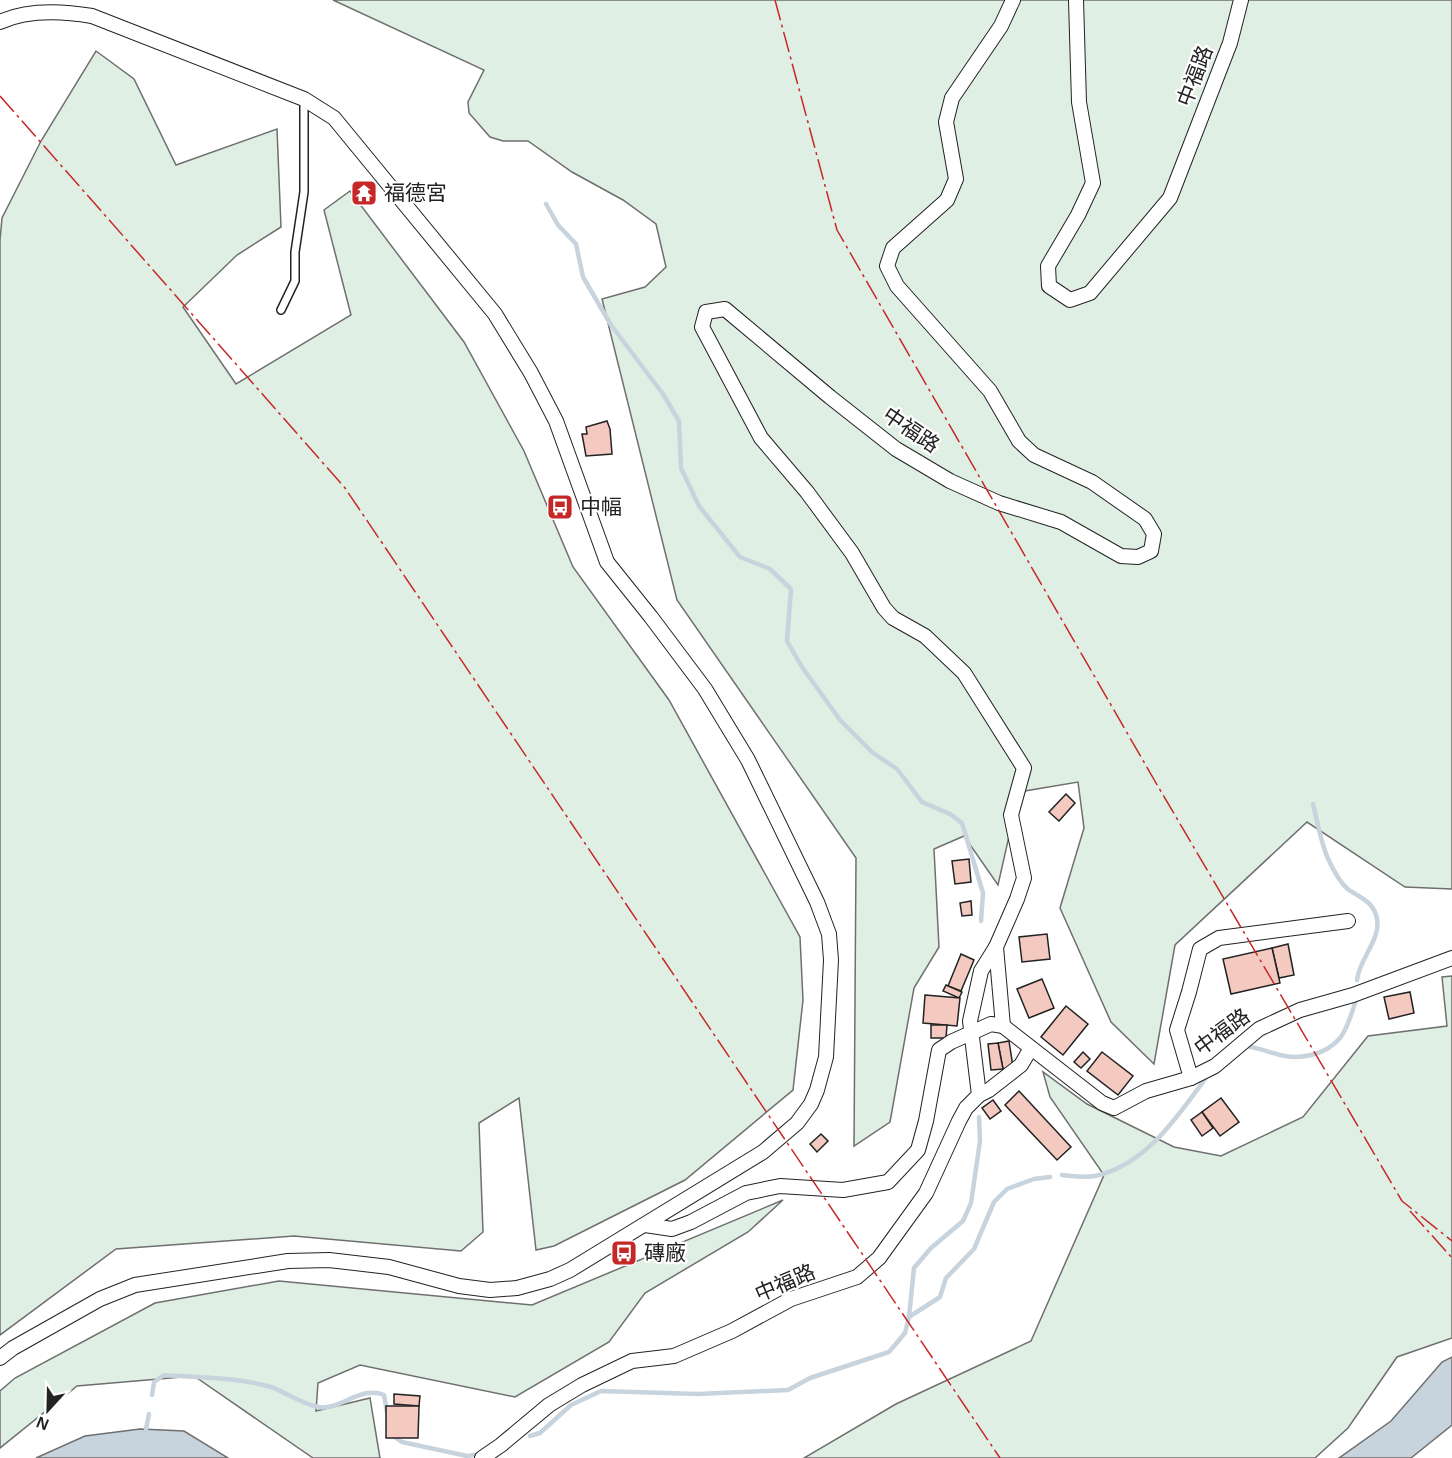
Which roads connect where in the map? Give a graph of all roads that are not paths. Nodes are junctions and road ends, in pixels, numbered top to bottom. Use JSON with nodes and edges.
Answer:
{"nodes":[{"id":1,"x":1013,"y":0,"type":"edge"},
{"id":2,"x":1076,"y":0,"type":"edge"},
{"id":3,"x":1241,"y":0,"type":"edge"},
{"id":4,"x":0,"y":22,"type":"edge"},
{"id":5,"x":304,"y":99,"type":"junction"},
{"id":6,"x":281,"y":310,"type":"dead end"},
{"id":7,"x":1348,"y":921,"type":"dead end"},
{"id":8,"x":996,"y":947,"type":"junction"},
{"id":9,"x":1452,"y":958,"type":"edge"},
{"id":10,"x":1003,"y":1026,"type":"junction"},
{"id":11,"x":972,"y":1033,"type":"junction"},
{"id":12,"x":1031,"y":1048,"type":"junction"},
{"id":13,"x":1191,"y":1078,"type":"junction"},
{"id":14,"x":979,"y":1095,"type":"junction"},
{"id":15,"x":645,"y":1225,"type":"junction"},
{"id":16,"x":0,"y":1358,"type":"edge"},
{"id":17,"x":482,"y":1458,"type":"edge"}],
"edges":[{"from":1,"to":8,"type":"street","name":"中福路"},
{"from":2,"to":3,"type":"street","name":"中福路"},
{"from":4,"to":5,"type":"street"},
{"from":5,"to":6,"type":"lane"},
{"from":5,"to":15,"type":"street"},
{"from":7,"to":13,"type":"street"},
{"from":8,"to":10,"type":"street","name":"中福路"},
{"from":8,"to":11,"type":"street","name":"中福路"},
{"from":9,"to":13,"type":"street","name":"中福路"},
{"from":10,"to":11,"type":"street"},
{"from":10,"to":12,"type":"street","name":"中福路"},
{"from":11,"to":14,"type":"street","name":"中福路"},
{"from":11,"to":15,"type":"street"},
{"from":12,"to":13,"type":"street","name":"中福路"},
{"from":12,"to":14,"type":"street"},
{"from":14,"to":17,"type":"street","name":"中福路"},
{"from":15,"to":16,"type":"street"}]}
